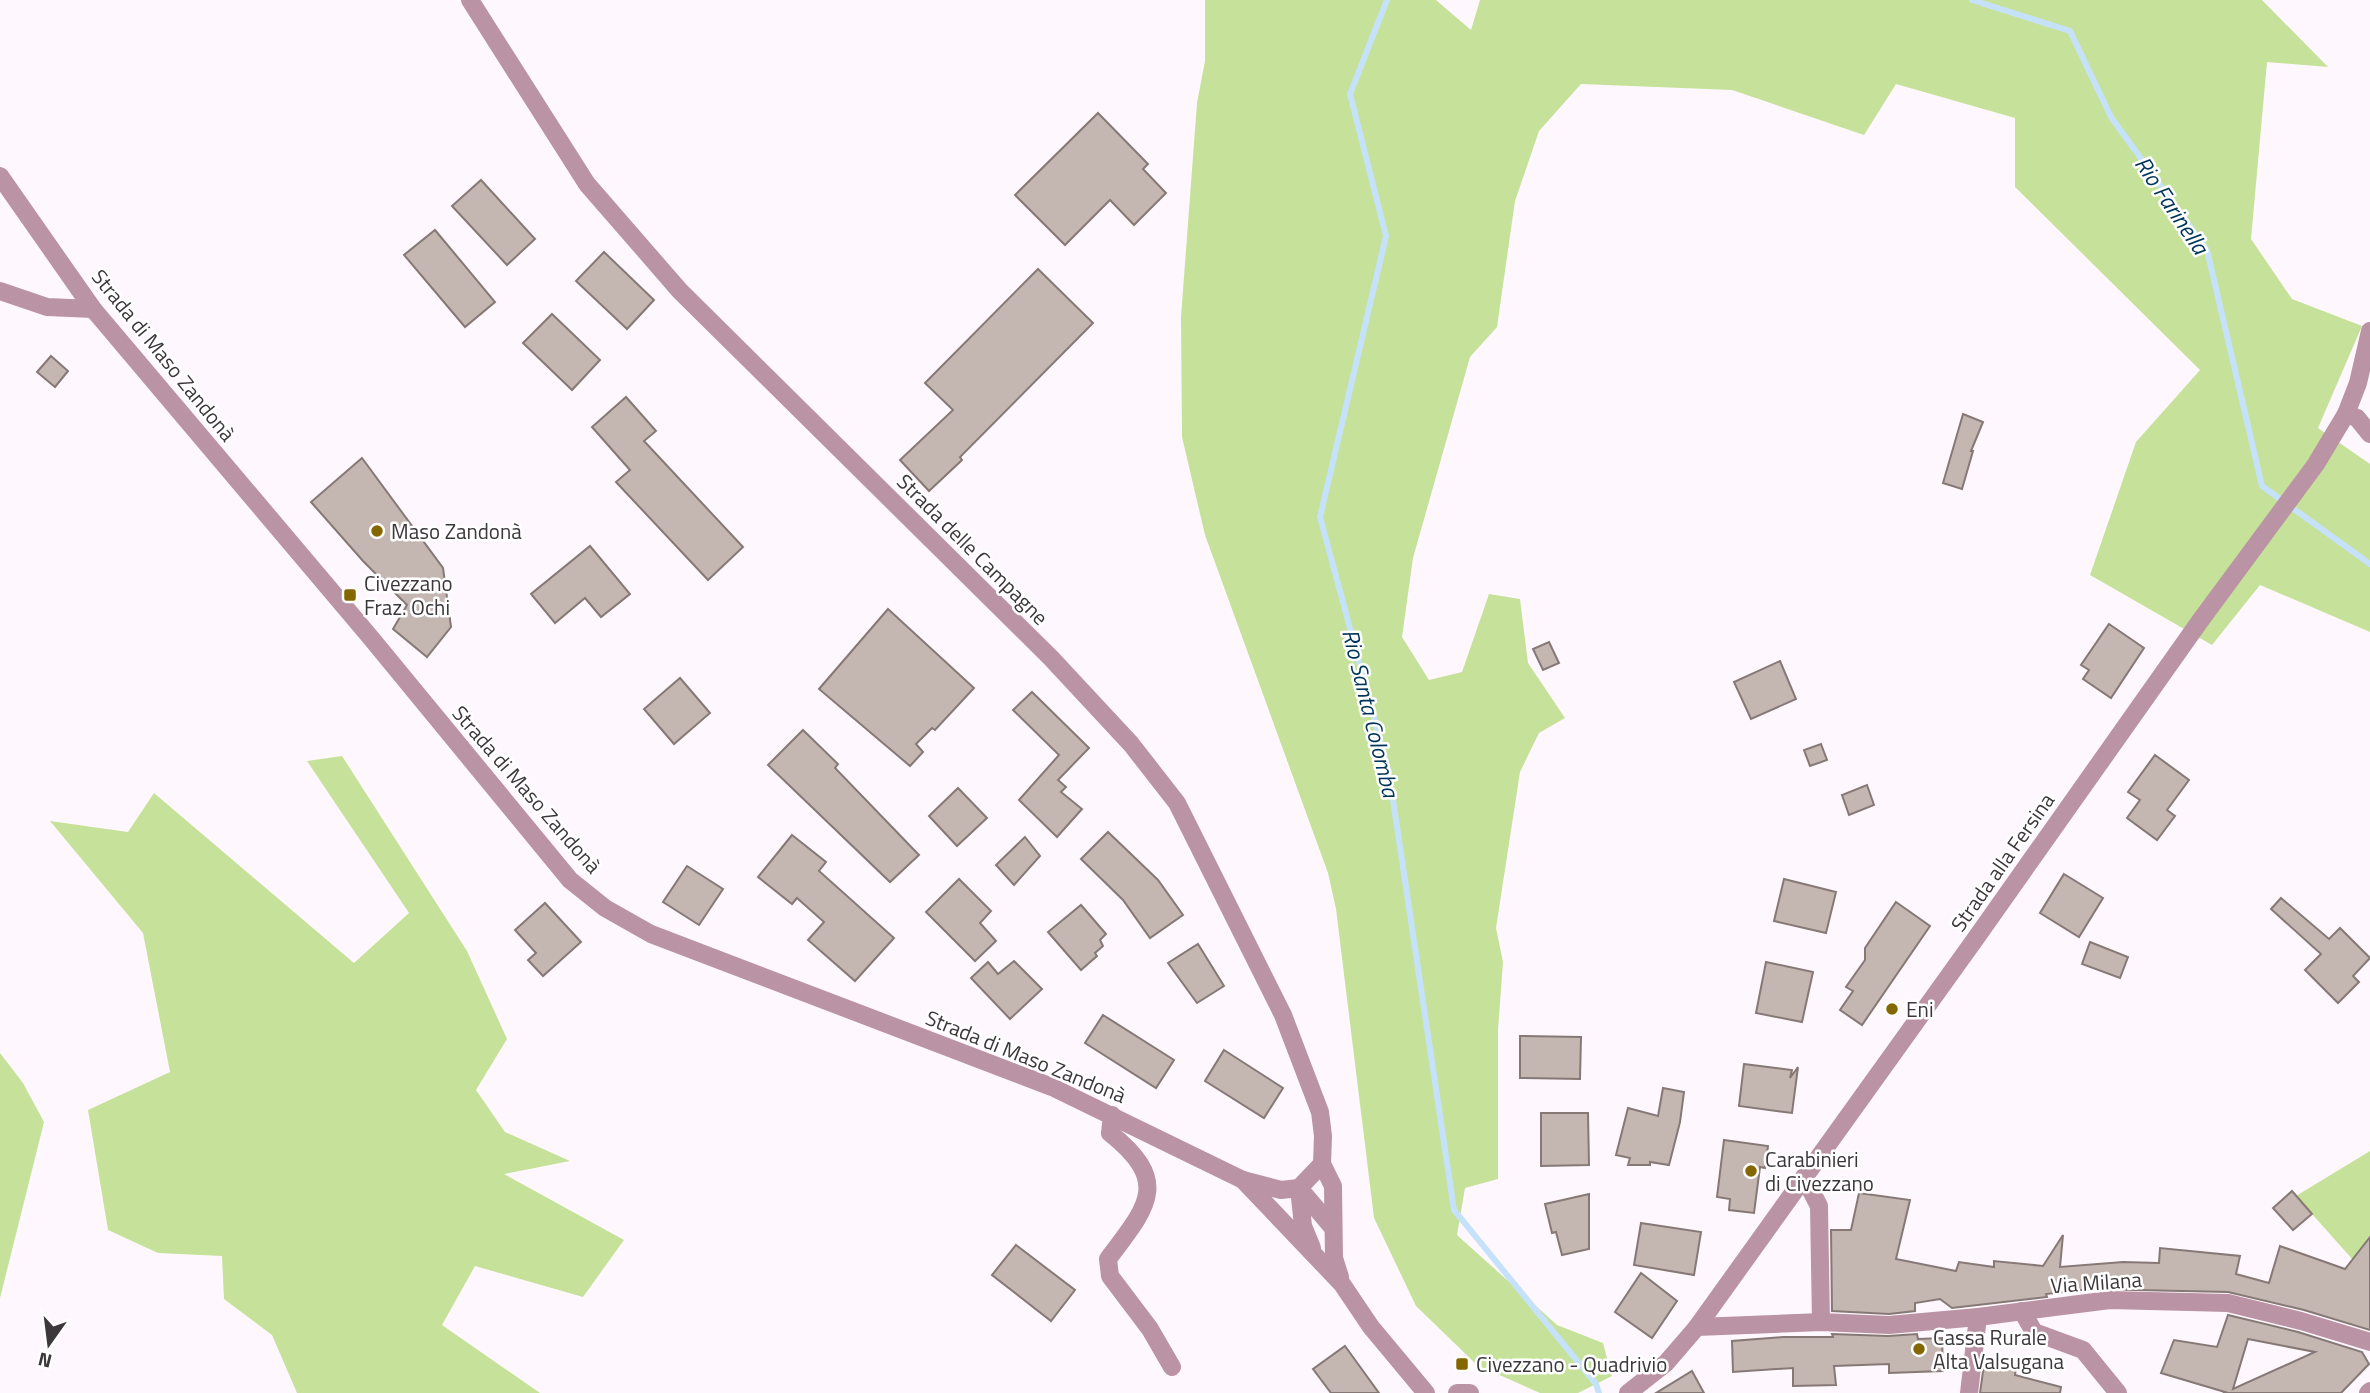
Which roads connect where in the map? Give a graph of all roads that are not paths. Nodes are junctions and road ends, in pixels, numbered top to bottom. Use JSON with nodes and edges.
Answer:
{"nodes":[{"id":1,"x":470,"y":0,"type":"edge"},
{"id":2,"x":0,"y":176,"type":"edge"},
{"id":3,"x":0,"y":291,"type":"edge"},
{"id":4,"x":93,"y":309,"type":"junction"},
{"id":5,"x":2370,"y":331,"type":"edge"},
{"id":6,"x":2346,"y":414,"type":"junction"},
{"id":7,"x":2370,"y":434,"type":"edge"},
{"id":8,"x":1112,"y":1115,"type":"junction"},
{"id":9,"x":1322,"y":1164,"type":"junction"},
{"id":10,"x":1804,"y":1177,"type":"junction"},
{"id":11,"x":1243,"y":1180,"type":"junction"},
{"id":12,"x":1299,"y":1188,"type":"junction"},
{"id":13,"x":1334,"y":1228,"type":"junction"},
{"id":14,"x":1313,"y":1251,"type":"junction"},
{"id":15,"x":1342,"y":1283,"type":"junction"},
{"id":16,"x":2022,"y":1311,"type":"junction"},
{"id":17,"x":1978,"y":1317,"type":"junction"},
{"id":18,"x":1821,"y":1322,"type":"junction"},
{"id":19,"x":1697,"y":1327,"type":"junction"},
{"id":20,"x":2370,"y":1342,"type":"edge"},
{"id":21,"x":1172,"y":1367,"type":"dead end"},
{"id":22,"x":1426,"y":1393,"type":"edge"},
{"id":23,"x":1457,"y":1393,"type":"edge"},
{"id":24,"x":1470,"y":1393,"type":"edge"},
{"id":25,"x":1628,"y":1393,"type":"edge"},
{"id":26,"x":1969,"y":1393,"type":"edge"},
{"id":27,"x":2118,"y":1393,"type":"edge"}],
"edges":[{"from":1,"to":9,"type":"street","name":"Strada delle Campagne"},
{"from":2,"to":4,"type":"street","name":"Strada di Maso Zandonà"},
{"from":3,"to":4,"type":"street"},
{"from":4,"to":8,"type":"street","name":"Strada di Maso Zandonà"},
{"from":5,"to":6,"type":"street","name":"Strada alla Fersina"},
{"from":6,"to":7,"type":"street"},
{"from":6,"to":10,"type":"street","name":"Strada alla Fersina"},
{"from":8,"to":11,"type":"street","name":"Strada di Maso Zandonà"},
{"from":8,"to":21,"type":"street"},
{"from":9,"to":12,"type":"street"},
{"from":9,"to":13,"type":"street"},
{"from":10,"to":18,"type":"street"},
{"from":10,"to":19,"type":"street","name":"Strada alla Fersina"},
{"from":11,"to":12,"type":"street","name":"Strada di Maso Zandonà"},
{"from":11,"to":14,"type":"street"},
{"from":12,"to":13,"type":"street"},
{"from":12,"to":14,"type":"street"},
{"from":13,"to":15,"type":"street"},
{"from":14,"to":15,"type":"street"},
{"from":15,"to":22,"type":"street"},
{"from":16,"to":17,"type":"street","name":"Via Milana"},
{"from":16,"to":20,"type":"street","name":"Via Milana"},
{"from":16,"to":27,"type":"street"},
{"from":17,"to":18,"type":"street","name":"Via Milana"},
{"from":17,"to":26,"type":"street"},
{"from":18,"to":19,"type":"street","name":"Via Milana"},
{"from":19,"to":25,"type":"street","name":"Strada alla Fersina"},
{"from":23,"to":24,"type":"street"}]}
